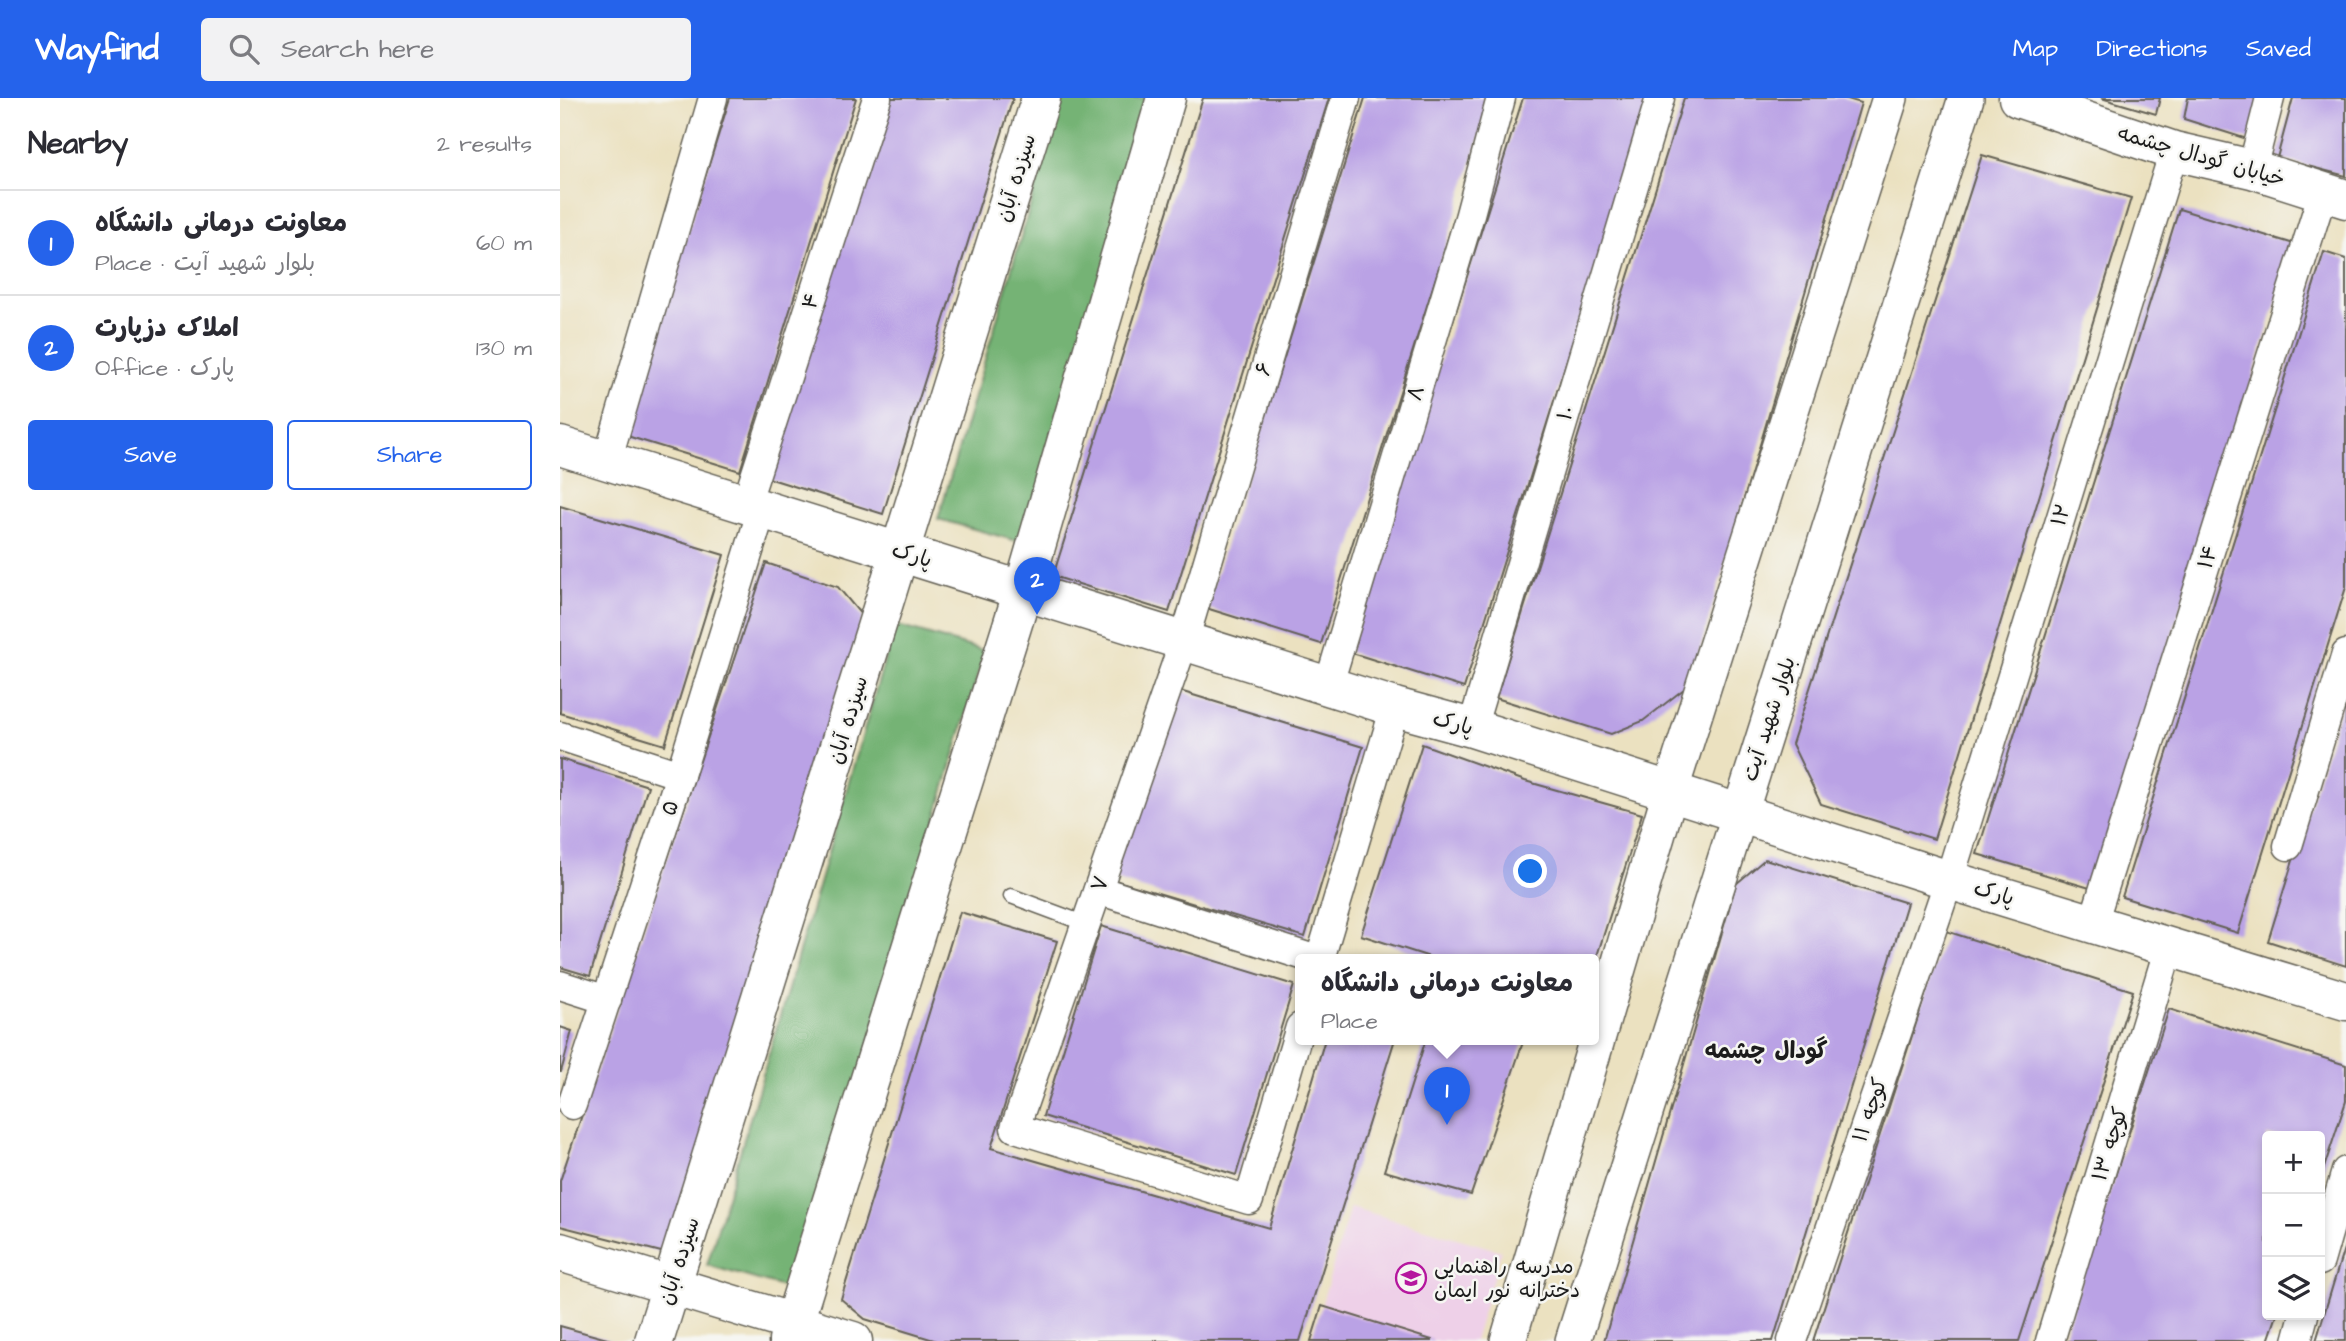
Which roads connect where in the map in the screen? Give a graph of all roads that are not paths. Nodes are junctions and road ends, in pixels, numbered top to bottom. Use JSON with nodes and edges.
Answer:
{"nodes":[{"id":1,"x":713,"y":98,"type":"edge"},
{"id":2,"x":877,"y":98,"type":"edge"},
{"id":3,"x":1041,"y":98,"type":"edge"},
{"id":4,"x":1166,"y":98,"type":"edge"},
{"id":5,"x":1346,"y":98,"type":"edge"},
{"id":6,"x":1501,"y":98,"type":"edge"},
{"id":7,"x":1660,"y":98,"type":"edge"},
{"id":8,"x":1891,"y":98,"type":"edge"},
{"id":9,"x":1966,"y":98,"type":"edge"},
{"id":10,"x":2018,"y":98,"type":"edge"},
{"id":11,"x":2270,"y":98,"type":"edge"},
{"id":12,"x":2174,"y":151,"type":"junction"},
{"id":13,"x":2252,"y":169,"type":"junction"},
{"id":14,"x":2335,"y":195,"type":"edge"},
{"id":15,"x":560,"y":446,"type":"edge"},
{"id":16,"x":607,"y":461,"type":"junction"},
{"id":17,"x":754,"y":506,"type":"junction"},
{"id":18,"x":900,"y":552,"type":"junction"},
{"id":19,"x":1023,"y":591,"type":"junction"},
{"id":20,"x":1184,"y":641,"type":"junction"},
{"id":21,"x":2346,"y":654,"type":"edge"},
{"id":22,"x":1328,"y":687,"type":"junction"},
{"id":23,"x":1395,"y":707,"type":"junction"},
{"id":24,"x":1472,"y":728,"type":"junction"},
{"id":25,"x":560,"y":736,"type":"edge"},
{"id":26,"x":680,"y":775,"type":"junction"},
{"id":27,"x":1670,"y":792,"type":"junction"},
{"id":28,"x":1739,"y":814,"type":"junction"},
{"id":29,"x":2288,"y":846,"type":"dead end"},
{"id":30,"x":1949,"y":880,"type":"junction"},
{"id":31,"x":1098,"y":890,"type":"junction"},
{"id":32,"x":1011,"y":896,"type":"dead end"},
{"id":33,"x":2093,"y":923,"type":"junction"},
{"id":34,"x":1086,"y":924,"type":"junction"},
{"id":35,"x":2169,"y":947,"type":"junction"},
{"id":36,"x":1298,"y":954,"type":"edge"},
{"id":37,"x":1321,"y":954,"type":"edge"},
{"id":38,"x":560,"y":985,"type":"edge"},
{"id":39,"x":607,"y":1000,"type":"junction"},
{"id":40,"x":2346,"y":1001,"type":"edge"},
{"id":41,"x":1599,"y":1033,"type":"edge"},
{"id":42,"x":1295,"y":1044,"type":"edge"},
{"id":43,"x":1595,"y":1045,"type":"edge"},
{"id":44,"x":572,"y":1105,"type":"dead end"},
{"id":45,"x":2346,"y":1171,"type":"edge"},
{"id":46,"x":560,"y":1252,"type":"edge"},
{"id":47,"x":2321,"y":1257,"type":"edge"},
{"id":48,"x":671,"y":1286,"type":"junction"},
{"id":49,"x":2303,"y":1320,"type":"edge"},
{"id":50,"x":791,"y":1332,"type":"edge"},
{"id":51,"x":654,"y":1341,"type":"edge"},
{"id":52,"x":853,"y":1341,"type":"edge"},
{"id":53,"x":1508,"y":1341,"type":"edge"},
{"id":54,"x":1573,"y":1341,"type":"edge"},
{"id":55,"x":1792,"y":1341,"type":"edge"},
{"id":56,"x":2050,"y":1341,"type":"edge"},
{"id":57,"x":2297,"y":1341,"type":"edge"}],
"edges":[{"from":1,"to":16,"type":"street"},
{"from":2,"to":17,"type":"street","name":"۴"},
{"from":3,"to":18,"type":"main road","name":"سیزده آبان"},
{"from":4,"to":19,"type":"main road"},
{"from":5,"to":20,"type":"street","name":"۶"},
{"from":6,"to":22,"type":"street","name":"۸"},
{"from":7,"to":24,"type":"street","name":"۱۰"},
{"from":8,"to":27,"type":"street"},
{"from":9,"to":28,"type":"street","name":"بلوار شهید آیت"},
{"from":10,"to":12,"type":"main road","name":"خیابان گودال چشمه"},
{"from":11,"to":13,"type":"street"},
{"from":12,"to":13,"type":"main road","name":"خیابان گودال چشمه"},
{"from":12,"to":30,"type":"street","name":"۱۲"},
{"from":13,"to":14,"type":"main road","name":"خیابان گودال چشمه"},
{"from":14,"to":33,"type":"street","name":"۱۴"},
{"from":15,"to":16,"type":"main road","name":"پارک"},
{"from":16,"to":17,"type":"main road","name":"پارک"},
{"from":17,"to":18,"type":"main road","name":"پارک"},
{"from":17,"to":26,"type":"street","name":"۵"},
{"from":18,"to":19,"type":"main road","name":"پارک"},
{"from":18,"to":48,"type":"main road","name":"سیزده آبان"},
{"from":19,"to":20,"type":"main road","name":"پارک"},
{"from":19,"to":50,"type":"main road"},
{"from":20,"to":22,"type":"main road","name":"پارک"},
{"from":20,"to":31,"type":"street","name":"۷"},
{"from":21,"to":29,"type":"street"},
{"from":22,"to":23,"type":"main road","name":"پارک"},
{"from":23,"to":24,"type":"main road","name":"پارک"},
{"from":23,"to":37,"type":"street"},
{"from":24,"to":27,"type":"main road","name":"پارک"},
{"from":25,"to":26,"type":"street"},
{"from":26,"to":39,"type":"street","name":"۵"},
{"from":27,"to":28,"type":"main road","name":"پارک"},
{"from":27,"to":41,"type":"street"},
{"from":28,"to":30,"type":"main road","name":"پارک"},
{"from":28,"to":54,"type":"street","name":"بلوار شهید آیت"},
{"from":30,"to":33,"type":"main road","name":"پارک"},
{"from":30,"to":55,"type":"street","name":"کوچه ۱۱"},
{"from":31,"to":34,"type":"street","name":"۷"},
{"from":31,"to":36,"type":"street"},
{"from":32,"to":34,"type":"lane"},
{"from":33,"to":35,"type":"main road","name":"پارک"},
{"from":34,"to":42,"type":"street","name":"۷"},
{"from":35,"to":40,"type":"main road","name":"پارک"},
{"from":35,"to":56,"type":"street","name":"کوچه ۱۳"},
{"from":38,"to":39,"type":"street"},
{"from":39,"to":44,"type":"street","name":"۵"},
{"from":43,"to":53,"type":"street"},
{"from":45,"to":47,"type":"street"},
{"from":46,"to":48,"type":"main road"},
{"from":48,"to":50,"type":"main road"},
{"from":48,"to":51,"type":"main road","name":"سیزده آبان"},
{"from":49,"to":57,"type":"street"},
{"from":50,"to":52,"type":"main road"}]}
